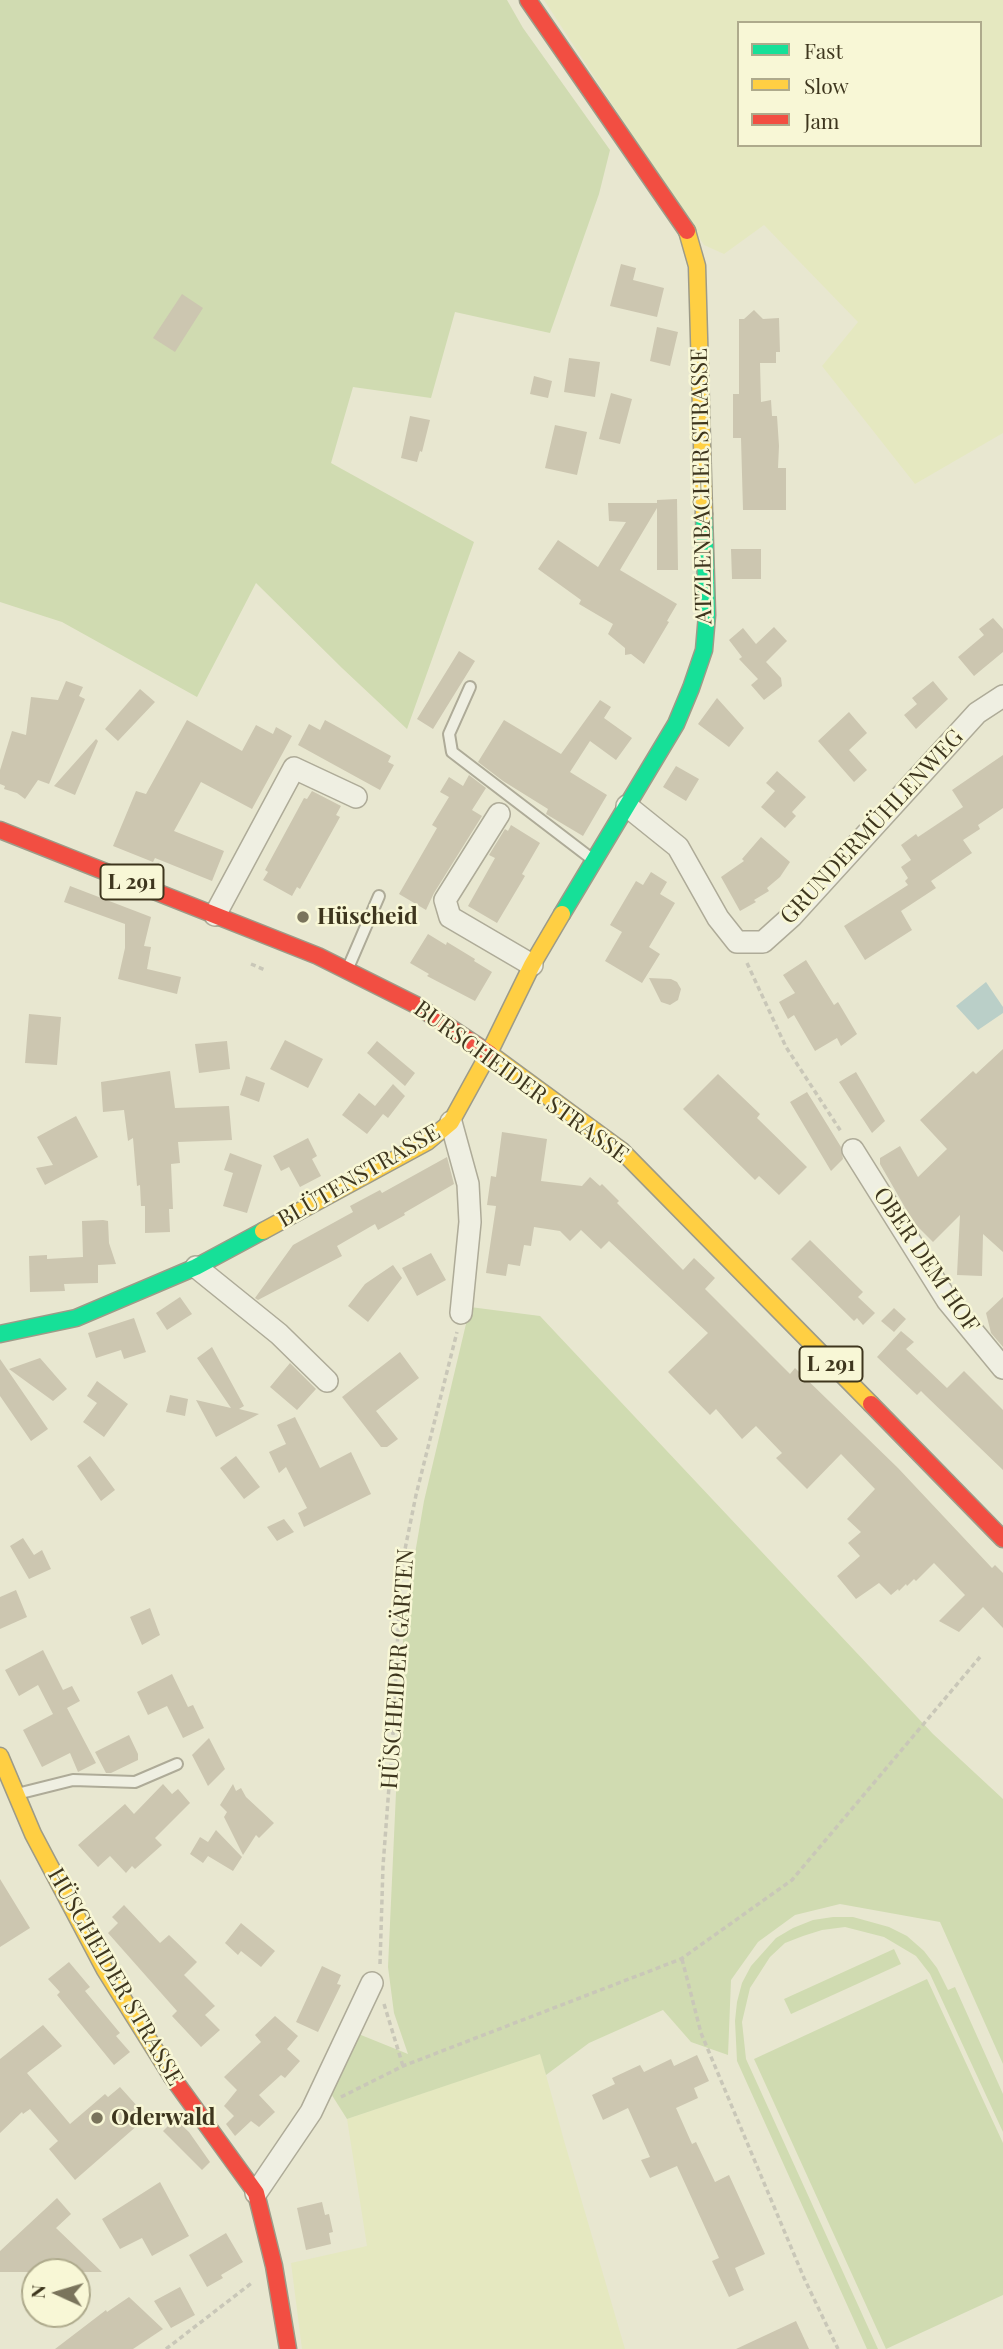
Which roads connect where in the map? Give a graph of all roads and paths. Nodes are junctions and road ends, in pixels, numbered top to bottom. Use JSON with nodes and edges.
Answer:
{"nodes":[{"id":1,"x":528,"y":0,"type":"edge"},
{"id":2,"x":470,"y":687,"type":"dead end"},
{"id":3,"x":1003,"y":696,"type":"edge"},
{"id":4,"x":356,"y":797,"type":"dead end"},
{"id":5,"x":627,"y":806,"type":"junction"},
{"id":6,"x":499,"y":814,"type":"dead end"},
{"id":7,"x":4,"y":832,"type":"edge"},
{"id":8,"x":0,"y":854,"type":"edge"},
{"id":9,"x":594,"y":861,"type":"junction"},
{"id":10,"x":379,"y":896,"type":"dead end"},
{"id":11,"x":215,"y":915,"type":"junction"},
{"id":12,"x":737,"y":942,"type":"junction"},
{"id":13,"x":251,"y":964,"type":"dead end"},
{"id":14,"x":532,"y":965,"type":"junction"},
{"id":15,"x":265,"y":970,"type":"dead end"},
{"id":16,"x":347,"y":971,"type":"junction"},
{"id":17,"x":489,"y":1053,"type":"junction"},
{"id":18,"x":451,"y":1122,"type":"junction"},
{"id":19,"x":853,"y":1150,"type":"joint"},
{"id":20,"x":197,"y":1267,"type":"junction"},
{"id":21,"x":461,"y":1312,"type":"joint"},
{"id":22,"x":0,"y":1335,"type":"edge"},
{"id":23,"x":1003,"y":1368,"type":"edge"},
{"id":24,"x":327,"y":1381,"type":"dead end"},
{"id":25,"x":1003,"y":1539,"type":"edge"},
{"id":26,"x":980,"y":1657,"type":"dead end"},
{"id":27,"x":0,"y":1756,"type":"edge"},
{"id":28,"x":177,"y":1764,"type":"dead end"},
{"id":29,"x":17,"y":1794,"type":"junction"},
{"id":30,"x":681,"y":1959,"type":"junction"},
{"id":31,"x":372,"y":1983,"type":"junction"},
{"id":32,"x":403,"y":2066,"type":"junction"},
{"id":33,"x":311,"y":2112,"type":"junction"},
{"id":34,"x":256,"y":2193,"type":"junction"},
{"id":35,"x":275,"y":2266,"type":"junction"},
{"id":36,"x":166,"y":2349,"type":"edge"},
{"id":37,"x":288,"y":2349,"type":"edge"},
{"id":38,"x":838,"y":2349,"type":"edge"}],
"edges":[{"from":1,"to":5,"type":"street","name":"ATZLENBACHER STRASSE"},
{"from":2,"to":9,"type":"lane"},
{"from":3,"to":12,"type":"street","name":"GRUNDERMÜHLENWEG"},
{"from":4,"to":11,"type":"street"},
{"from":5,"to":9,"type":"street","name":"ATZLENBACHER STRASSE"},
{"from":5,"to":12,"type":"street"},
{"from":6,"to":14,"type":"street"},
{"from":7,"to":8,"type":"street"},
{"from":7,"to":11,"type":"street","name":"BURSCHEIDER STRASSE","number":"L 291"},
{"from":9,"to":14,"type":"street","name":"ATZLENBACHER STRASSE"},
{"from":10,"to":16,"type":"lane"},
{"from":11,"to":16,"type":"street","name":"BURSCHEIDER STRASSE","number":"L 291"},
{"from":12,"to":19,"type":"path"},
{"from":13,"to":15,"type":"path"},
{"from":14,"to":17,"type":"street","name":"ATZLENBACHER STRASSE"},
{"from":16,"to":17,"type":"street","name":"BURSCHEIDER STRASSE","number":"L 291"},
{"from":17,"to":18,"type":"street","name":"BLÜTENSTRASSE"},
{"from":17,"to":25,"type":"street","name":"BURSCHEIDER STRASSE","number":"L 291"},
{"from":18,"to":20,"type":"street","name":"BLÜTENSTRASSE"},
{"from":18,"to":21,"type":"street"},
{"from":19,"to":23,"type":"street","name":"OBER DEM HOF"},
{"from":20,"to":22,"type":"street","name":"BLÜTENSTRASSE"},
{"from":20,"to":24,"type":"street"},
{"from":21,"to":31,"type":"path","name":"HÜSCHEIDER GÄRTEN"},
{"from":26,"to":30,"type":"path"},
{"from":27,"to":29,"type":"street","name":"HÜSCHEIDER STRASSE"},
{"from":28,"to":29,"type":"lane"},
{"from":29,"to":34,"type":"street","name":"HÜSCHEIDER STRASSE"},
{"from":30,"to":32,"type":"path"},
{"from":30,"to":38,"type":"path"},
{"from":31,"to":32,"type":"path"},
{"from":31,"to":33,"type":"street"},
{"from":32,"to":33,"type":"path"},
{"from":33,"to":34,"type":"street"},
{"from":34,"to":35,"type":"street","name":"HÜSCHEIDER STRASSE"},
{"from":35,"to":36,"type":"path"},
{"from":35,"to":37,"type":"street","name":"HÜSCHEIDER STRASSE"}]}
